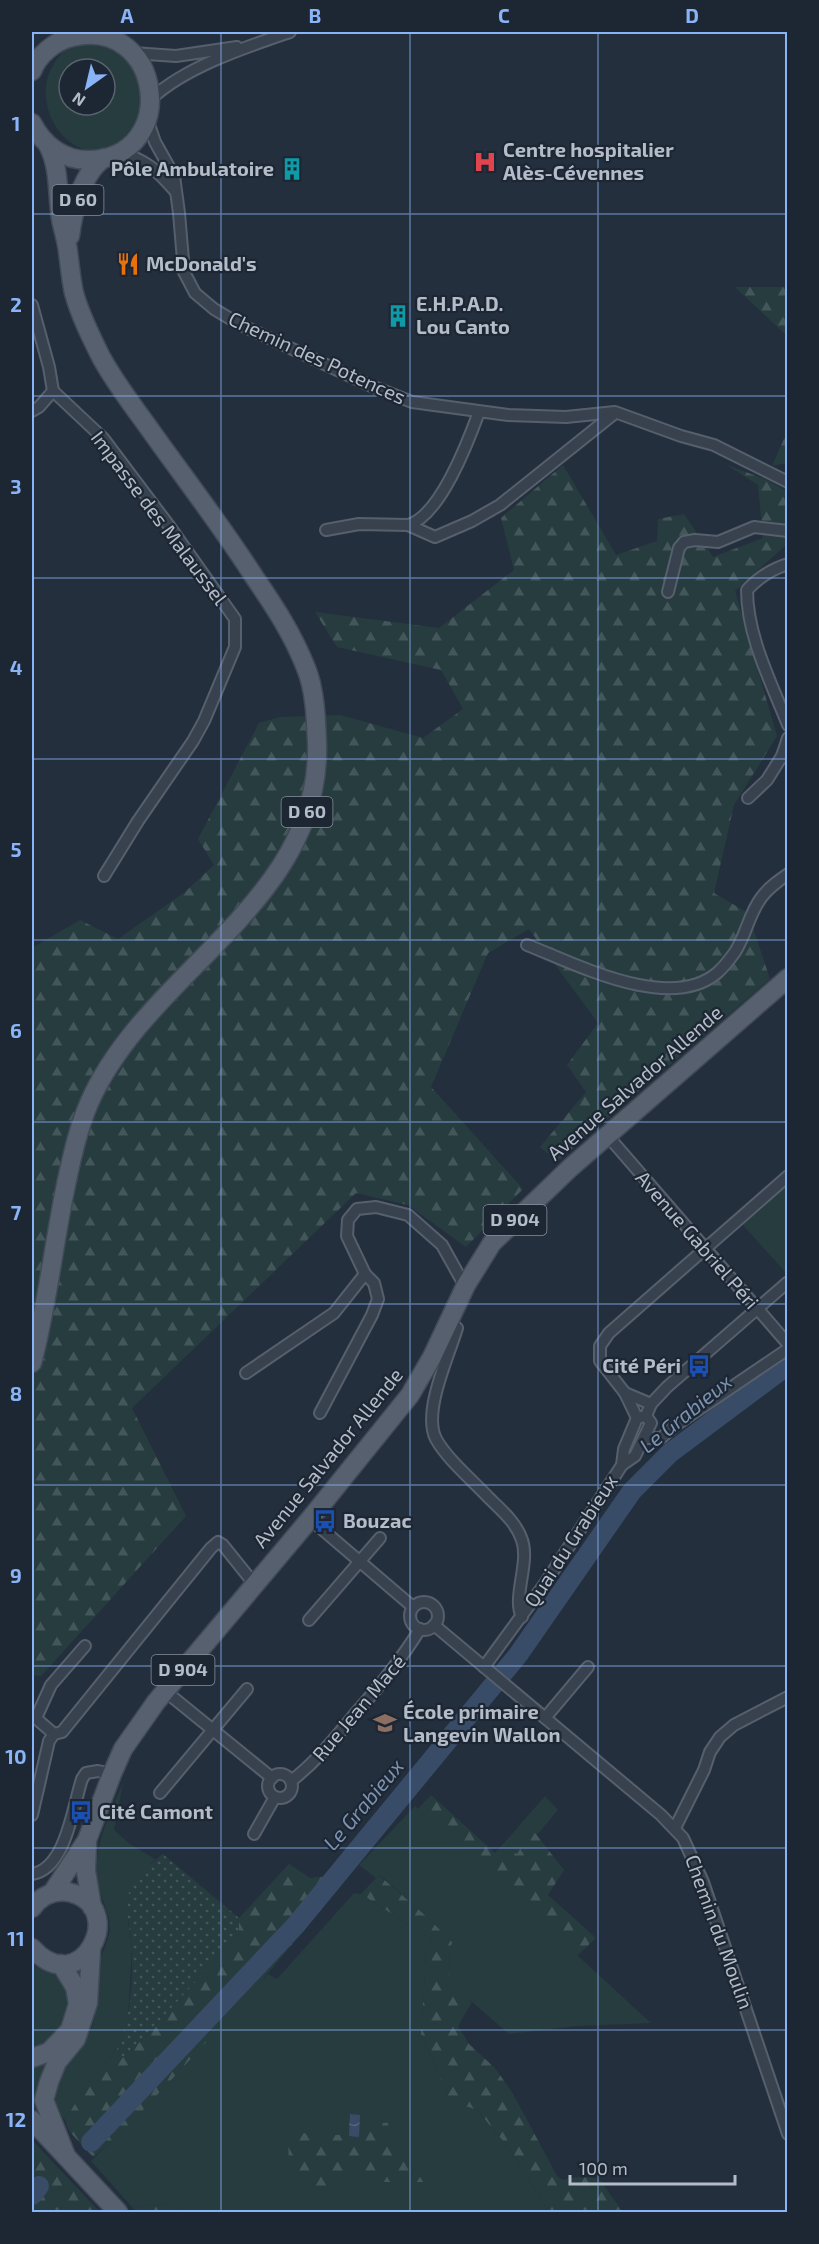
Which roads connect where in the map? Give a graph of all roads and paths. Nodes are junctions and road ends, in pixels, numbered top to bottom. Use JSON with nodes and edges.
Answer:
{"nodes":[{"id":1,"x":290,"y":32,"type":"edge"},
{"id":2,"x":108,"y":35,"type":"edge"},
{"id":3,"x":60,"y":37,"type":"edge"},
{"id":4,"x":249,"y":45,"type":"junction"},
{"id":5,"x":133,"y":53,"type":"junction"},
{"id":6,"x":32,"y":71,"type":"edge"},
{"id":7,"x":151,"y":99,"type":"junction"},
{"id":8,"x":147,"y":119,"type":"junction"},
{"id":9,"x":32,"y":123,"type":"edge"},
{"id":10,"x":48,"y":145,"type":"junction"},
{"id":11,"x":111,"y":155,"type":"junction"},
{"id":12,"x":175,"y":191,"type":"junction"},
{"id":13,"x":68,"y":249,"type":"junction"},
{"id":14,"x":32,"y":305,"type":"edge"},
{"id":15,"x":52,"y":391,"type":"junction"},
{"id":16,"x":32,"y":411,"type":"edge"},
{"id":17,"x":479,"y":412,"type":"junction"},
{"id":18,"x":615,"y":412,"type":"junction"},
{"id":19,"x":788,"y":482,"type":"edge"},
{"id":20,"x":408,"y":525,"type":"junction"},
{"id":21,"x":326,"y":530,"type":"dead end"},
{"id":22,"x":788,"y":531,"type":"edge"},
{"id":23,"x":788,"y":564,"type":"edge"},
{"id":24,"x":668,"y":592,"type":"dead end"},
{"id":25,"x":788,"y":725,"type":"edge"},
{"id":26,"x":788,"y":738,"type":"edge"},
{"id":27,"x":785,"y":757,"type":"edge"},
{"id":28,"x":747,"y":798,"type":"dead end"},
{"id":29,"x":788,"y":874,"type":"edge"},
{"id":30,"x":104,"y":876,"type":"dead end"},
{"id":31,"x":527,"y":945,"type":"dead end"},
{"id":32,"x":788,"y":978,"type":"edge"},
{"id":33,"x":607,"y":1135,"type":"junction"},
{"id":34,"x":788,"y":1176,"type":"edge"},
{"id":35,"x":704,"y":1248,"type":"junction"},
{"id":36,"x":365,"y":1274,"type":"junction"},
{"id":37,"x":788,"y":1282,"type":"edge"},
{"id":38,"x":466,"y":1285,"type":"junction"},
{"id":39,"x":757,"y":1309,"type":"junction"},
{"id":40,"x":449,"y":1321,"type":"junction"},
{"id":41,"x":788,"y":1344,"type":"edge"},
{"id":42,"x":788,"y":1349,"type":"edge"},
{"id":43,"x":32,"y":1363,"type":"edge"},
{"id":44,"x":246,"y":1373,"type":"dead end"},
{"id":45,"x":625,"y":1393,"type":"junction"},
{"id":46,"x":651,"y":1404,"type":"junction"},
{"id":47,"x":320,"y":1413,"type":"dead end"},
{"id":48,"x":645,"y":1419,"type":"junction"},
{"id":49,"x":676,"y":1425,"type":"junction"},
{"id":50,"x":645,"y":1438,"type":"junction"},
{"id":51,"x":622,"y":1465,"type":"junction"},
{"id":52,"x":310,"y":1519,"type":"junction"},
{"id":53,"x":380,"y":1538,"type":"dead end"},
{"id":54,"x":360,"y":1561,"type":"junction"},
{"id":55,"x":255,"y":1585,"type":"junction"},
{"id":56,"x":413,"y":1607,"type":"junction"},
{"id":57,"x":522,"y":1617,"type":"junction"},
{"id":58,"x":309,"y":1620,"type":"dead end"},
{"id":59,"x":434,"y":1625,"type":"junction"},
{"id":60,"x":420,"y":1629,"type":"junction"},
{"id":61,"x":85,"y":1646,"type":"dead end"},
{"id":62,"x":588,"y":1667,"type":"dead end"},
{"id":63,"x":487,"y":1670,"type":"junction"},
{"id":64,"x":247,"y":1689,"type":"dead end"},
{"id":65,"x":165,"y":1691,"type":"junction"},
{"id":66,"x":788,"y":1697,"type":"edge"},
{"id":67,"x":34,"y":1717,"type":"edge"},
{"id":68,"x":545,"y":1718,"type":"junction"},
{"id":69,"x":213,"y":1730,"type":"junction"},
{"id":70,"x":54,"y":1734,"type":"junction"},
{"id":71,"x":112,"y":1774,"type":"junction"},
{"id":72,"x":272,"y":1778,"type":"junction"},
{"id":73,"x":291,"y":1781,"type":"junction"},
{"id":74,"x":160,"y":1793,"type":"dead end"},
{"id":75,"x":283,"y":1799,"type":"junction"},
{"id":76,"x":32,"y":1815,"type":"edge"},
{"id":77,"x":675,"y":1828,"type":"junction"},
{"id":78,"x":254,"y":1834,"type":"dead end"},
{"id":79,"x":87,"y":1840,"type":"junction"},
{"id":80,"x":32,"y":1874,"type":"edge"},
{"id":81,"x":52,"y":1893,"type":"junction"},
{"id":82,"x":92,"y":1907,"type":"junction"},
{"id":83,"x":32,"y":1908,"type":"edge"},
{"id":84,"x":32,"y":1948,"type":"edge"},
{"id":85,"x":91,"y":1950,"type":"junction"},
{"id":86,"x":61,"y":1964,"type":"junction"},
{"id":87,"x":32,"y":2058,"type":"edge"},
{"id":88,"x":32,"y":2120,"type":"edge"},
{"id":89,"x":788,"y":2134,"type":"edge"},
{"id":90,"x":66,"y":2156,"type":"junction"},
{"id":91,"x":118,"y":2212,"type":"edge"}],
"edges":[{"from":1,"to":4,"type":"street"},
{"from":2,"to":3,"type":"main road"},
{"from":2,"to":5,"type":"main road"},
{"from":3,"to":6,"type":"main road"},
{"from":4,"to":5,"type":"street"},
{"from":4,"to":7,"type":"street"},
{"from":5,"to":7,"type":"main road"},
{"from":7,"to":8,"type":"main road"},
{"from":8,"to":11,"type":"main road"},
{"from":8,"to":12,"type":"street","name":"Chemin des Potences"},
{"from":9,"to":10,"type":"main road"},
{"from":10,"to":11,"type":"main road"},
{"from":10,"to":13,"type":"main road","number":"D 60"},
{"from":11,"to":12,"type":"street"},
{"from":11,"to":13,"type":"main road","number":"D 60"},
{"from":12,"to":17,"type":"street","name":"Chemin des Potences"},
{"from":13,"to":43,"type":"main road","number":"D 60"},
{"from":14,"to":15,"type":"street"},
{"from":15,"to":16,"type":"street"},
{"from":15,"to":30,"type":"street","name":"Impasse des Malaussel"},
{"from":17,"to":18,"type":"street","name":"Chemin des Potences"},
{"from":17,"to":20,"type":"street"},
{"from":18,"to":19,"type":"street","name":"Chemin des Potences"},
{"from":18,"to":20,"type":"street"},
{"from":20,"to":21,"type":"street"},
{"from":22,"to":24,"type":"street"},
{"from":23,"to":25,"type":"street"},
{"from":26,"to":27,"type":"street"},
{"from":27,"to":28,"type":"street"},
{"from":29,"to":31,"type":"street"},
{"from":32,"to":33,"type":"main road","name":"Avenue Salvador Allende","number":"D 904"},
{"from":33,"to":35,"type":"street","name":"Avenue Gabriel Péri"},
{"from":33,"to":38,"type":"main road","name":"Avenue Salvador Allende","number":"D 904"},
{"from":34,"to":35,"type":"street"},
{"from":35,"to":39,"type":"street","name":"Avenue Gabriel Péri"},
{"from":35,"to":45,"type":"street"},
{"from":36,"to":38,"type":"street"},
{"from":36,"to":44,"type":"street"},
{"from":36,"to":47,"type":"street"},
{"from":37,"to":39,"type":"street"},
{"from":38,"to":40,"type":"main road","name":"Avenue Salvador Allende","number":"D 904"},
{"from":39,"to":41,"type":"street","name":"Avenue Gabriel Péri"},
{"from":39,"to":46,"type":"street"},
{"from":40,"to":52,"type":"main road","name":"Avenue Salvador Allende","number":"D 904"},
{"from":40,"to":57,"type":"street"},
{"from":42,"to":49,"type":"street"},
{"from":45,"to":46,"type":"street"},
{"from":45,"to":48,"type":"street"},
{"from":46,"to":48,"type":"street"},
{"from":48,"to":49,"type":"street"},
{"from":48,"to":50,"type":"street","name":"Quai du Grabieux"},
{"from":48,"to":51,"type":"street"},
{"from":49,"to":50,"type":"street"},
{"from":50,"to":51,"type":"street","name":"Quai du Grabieux"},
{"from":51,"to":57,"type":"street","name":"Quai du Grabieux"},
{"from":52,"to":54,"type":"street"},
{"from":52,"to":55,"type":"main road","name":"Avenue Salvador Allende","number":"D 904"},
{"from":53,"to":54,"type":"street"},
{"from":54,"to":56,"type":"street"},
{"from":54,"to":58,"type":"street"},
{"from":55,"to":65,"type":"main road","name":"Avenue Salvador Allende","number":"D 904"},
{"from":55,"to":70,"type":"street"},
{"from":56,"to":59,"type":"street"},
{"from":56,"to":60,"type":"street"},
{"from":57,"to":63,"type":"street","name":"Quai du Grabieux"},
{"from":59,"to":60,"type":"street"},
{"from":59,"to":63,"type":"street","name":"Chemin du Moulin"},
{"from":60,"to":73,"type":"street","name":"Rue Jean Macé"},
{"from":61,"to":67,"type":"street"},
{"from":62,"to":68,"type":"street"},
{"from":63,"to":68,"type":"street","name":"Chemin du Moulin"},
{"from":64,"to":69,"type":"street"},
{"from":65,"to":69,"type":"street"},
{"from":65,"to":71,"type":"main road","name":"Avenue Salvador Allende","number":"D 904"},
{"from":66,"to":77,"type":"street"},
{"from":67,"to":70,"type":"street"},
{"from":68,"to":77,"type":"street","name":"Chemin du Moulin"},
{"from":69,"to":72,"type":"street"},
{"from":69,"to":74,"type":"street"},
{"from":70,"to":76,"type":"street"},
{"from":71,"to":79,"type":"main road","name":"Avenue Salvador Allende","number":"D 904"},
{"from":71,"to":80,"type":"street"},
{"from":72,"to":73,"type":"street"},
{"from":72,"to":75,"type":"street"},
{"from":73,"to":75,"type":"street"},
{"from":75,"to":78,"type":"street"},
{"from":77,"to":89,"type":"street","name":"Chemin du Moulin"},
{"from":79,"to":81,"type":"main road","name":"Avenue Salvador Allende","number":"D 904"},
{"from":79,"to":82,"type":"main road","name":"Avenue Salvador Allende","number":"D 904"},
{"from":81,"to":82,"type":"main road"},
{"from":81,"to":83,"type":"main road","name":"Avenue Salvador Allende"},
{"from":82,"to":85,"type":"main road","name":"Avenue Salvador Allende"},
{"from":84,"to":86,"type":"main road"},
{"from":85,"to":86,"type":"main road"},
{"from":85,"to":90,"type":"main road","name":"Avenue Salvador Allende"},
{"from":86,"to":87,"type":"main road"},
{"from":88,"to":90,"type":"main road"},
{"from":90,"to":91,"type":"main road"}]}
